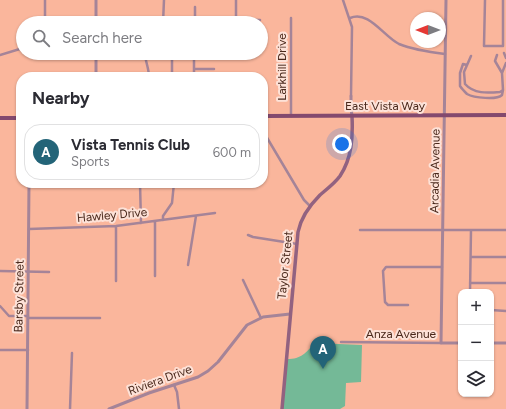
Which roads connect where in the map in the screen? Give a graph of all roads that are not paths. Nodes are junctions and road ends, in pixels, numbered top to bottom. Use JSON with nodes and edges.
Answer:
{"nodes":[{"id":1,"x":45,"y":0,"type":"edge"},
{"id":2,"x":96,"y":0,"type":"edge"},
{"id":3,"x":164,"y":0,"type":"edge"},
{"id":4,"x":236,"y":0,"type":"edge"},
{"id":5,"x":343,"y":0,"type":"edge"},
{"id":6,"x":446,"y":0,"type":"edge"},
{"id":7,"x":485,"y":0,"type":"edge"},
{"id":8,"x":503,"y":0,"type":"edge"},
{"id":9,"x":195,"y":7,"type":"dead end"},
{"id":10,"x":45,"y":16,"type":"edge"},
{"id":11,"x":96,"y":16,"type":"edge"},
{"id":12,"x":163,"y":16,"type":"edge"},
{"id":13,"x":195,"y":16,"type":"edge"},
{"id":14,"x":236,"y":16,"type":"edge"},
{"id":15,"x":290,"y":18,"type":"dead end"},
{"id":16,"x":350,"y":18,"type":"junction"},
{"id":17,"x":16,"y":50,"type":"edge"},
{"id":18,"x":504,"y":53,"type":"dead end"},
{"id":19,"x":445,"y":54,"type":"junction"},
{"id":20,"x":0,"y":55,"type":"edge"},
{"id":21,"x":497,"y":55,"type":"dead end"},
{"id":22,"x":471,"y":56,"type":"dead end"},
{"id":23,"x":506,"y":58,"type":"edge"},
{"id":24,"x":96,"y":60,"type":"edge"},
{"id":25,"x":147,"y":60,"type":"edge"},
{"id":26,"x":172,"y":60,"type":"edge"},
{"id":27,"x":194,"y":60,"type":"edge"},
{"id":28,"x":506,"y":63,"type":"edge"},
{"id":29,"x":467,"y":65,"type":"junction"},
{"id":30,"x":194,"y":69,"type":"joint"},
{"id":31,"x":214,"y":69,"type":"dead end"},
{"id":32,"x":96,"y":72,"type":"edge"},
{"id":33,"x":149,"y":72,"type":"edge"},
{"id":34,"x":172,"y":72,"type":"edge"},
{"id":35,"x":504,"y":77,"type":"edge"},
{"id":36,"x":503,"y":90,"type":"junction"},
{"id":37,"x":351,"y":96,"type":"joint"},
{"id":38,"x":506,"y":115,"type":"edge"},
{"id":39,"x":268,"y":116,"type":"edge"},
{"id":40,"x":291,"y":116,"type":"junction"},
{"id":41,"x":352,"y":116,"type":"junction"},
{"id":42,"x":444,"y":116,"type":"junction"},
{"id":43,"x":0,"y":118,"type":"edge"},
{"id":44,"x":16,"y":118,"type":"edge"},
{"id":45,"x":268,"y":139,"type":"edge"},
{"id":46,"x":29,"y":188,"type":"edge"},
{"id":47,"x":140,"y":188,"type":"edge"},
{"id":48,"x":174,"y":188,"type":"edge"},
{"id":49,"x":310,"y":206,"type":"junction"},
{"id":50,"x":215,"y":213,"type":"dead end"},
{"id":51,"x":196,"y":216,"type":"junction"},
{"id":52,"x":163,"y":220,"type":"junction"},
{"id":53,"x":155,"y":221,"type":"junction"},
{"id":54,"x":141,"y":223,"type":"junction"},
{"id":55,"x":116,"y":226,"type":"junction"},
{"id":56,"x":29,"y":229,"type":"junction"},
{"id":57,"x":360,"y":230,"type":"dead end"},
{"id":58,"x":443,"y":230,"type":"junction"},
{"id":59,"x":471,"y":230,"type":"junction"},
{"id":60,"x":506,"y":230,"type":"edge"},
{"id":61,"x":248,"y":234,"type":"dead end"},
{"id":62,"x":297,"y":244,"type":"junction"},
{"id":63,"x":470,"y":257,"type":"junction"},
{"id":64,"x":506,"y":257,"type":"edge"},
{"id":65,"x":188,"y":265,"type":"dead end"},
{"id":66,"x":442,"y":268,"type":"junction"},
{"id":67,"x":0,"y":271,"type":"edge"},
{"id":68,"x":28,"y":271,"type":"junction"},
{"id":69,"x":48,"y":272,"type":"dead end"},
{"id":70,"x":155,"y":276,"type":"dead end"},
{"id":71,"x":243,"y":280,"type":"dead end"},
{"id":72,"x":116,"y":282,"type":"dead end"},
{"id":73,"x":470,"y":283,"type":"junction"},
{"id":74,"x":506,"y":283,"type":"edge"},
{"id":75,"x":470,"y":289,"type":"edge"},
{"id":76,"x":408,"y":304,"type":"dead end"},
{"id":77,"x":0,"y":306,"type":"edge"},
{"id":78,"x":494,"y":310,"type":"edge"},
{"id":79,"x":506,"y":311,"type":"edge"},
{"id":80,"x":290,"y":314,"type":"junction"},
{"id":81,"x":28,"y":317,"type":"junction"},
{"id":82,"x":100,"y":318,"type":"dead end"},
{"id":83,"x":261,"y":318,"type":"junction"},
{"id":84,"x":341,"y":342,"type":"dead end"},
{"id":85,"x":441,"y":343,"type":"junction"},
{"id":86,"x":458,"y":343,"type":"edge"},
{"id":87,"x":494,"y":343,"type":"edge"},
{"id":88,"x":506,"y":343,"type":"edge"},
{"id":89,"x":0,"y":350,"type":"edge"},
{"id":90,"x":28,"y":350,"type":"junction"},
{"id":91,"x":72,"y":353,"type":"dead end"},
{"id":92,"x":174,"y":384,"type":"junction"},
{"id":93,"x":27,"y":409,"type":"edge"},
{"id":94,"x":70,"y":409,"type":"edge"},
{"id":95,"x":109,"y":409,"type":"edge"},
{"id":96,"x":179,"y":409,"type":"edge"},
{"id":97,"x":282,"y":409,"type":"edge"}],
"edges":[{"from":1,"to":10,"type":"street"},
{"from":2,"to":11,"type":"street"},
{"from":3,"to":12,"type":"street"},
{"from":4,"to":14,"type":"street"},
{"from":5,"to":16,"type":"street"},
{"from":6,"to":19,"type":"street","name":"Arcadia Avenue"},
{"from":7,"to":8,"type":"street"},
{"from":9,"to":13,"type":"street"},
{"from":15,"to":40,"type":"street","name":"Larkhill Drive"},
{"from":16,"to":19,"type":"street"},
{"from":16,"to":37,"type":"street"},
{"from":17,"to":20,"type":"street"},
{"from":18,"to":23,"type":"street"},
{"from":19,"to":42,"type":"street","name":"Arcadia Avenue"},
{"from":21,"to":35,"type":"street"},
{"from":22,"to":29,"type":"street"},
{"from":24,"to":32,"type":"street"},
{"from":25,"to":33,"type":"street"},
{"from":26,"to":34,"type":"street"},
{"from":27,"to":30,"type":"street"},
{"from":28,"to":35,"type":"street"},
{"from":29,"to":36,"type":"street"},
{"from":29,"to":36,"type":"street"},
{"from":30,"to":31,"type":"street"},
{"from":35,"to":36,"type":"street"},
{"from":37,"to":41,"type":"street"},
{"from":38,"to":42,"type":"main road","name":"East Vista Way"},
{"from":39,"to":40,"type":"main road","name":"East Vista Way"},
{"from":40,"to":41,"type":"main road","name":"East Vista Way"},
{"from":41,"to":42,"type":"main road","name":"East Vista Way"},
{"from":41,"to":49,"type":"main road","name":"Taylor Street"},
{"from":42,"to":58,"type":"street","name":"Arcadia Avenue"},
{"from":43,"to":44,"type":"main road"},
{"from":45,"to":49,"type":"street"},
{"from":46,"to":56,"type":"street","name":"Barsby Street"},
{"from":47,"to":54,"type":"street"},
{"from":48,"to":52,"type":"street"},
{"from":49,"to":62,"type":"main road","name":"Taylor Street"},
{"from":50,"to":51,"type":"street","name":"Hawley Drive"},
{"from":51,"to":52,"type":"street","name":"Hawley Drive"},
{"from":51,"to":65,"type":"street"},
{"from":52,"to":53,"type":"street","name":"Hawley Drive"},
{"from":53,"to":54,"type":"street","name":"Hawley Drive"},
{"from":53,"to":70,"type":"street"},
{"from":54,"to":55,"type":"street","name":"Hawley Drive"},
{"from":55,"to":56,"type":"street","name":"Hawley Drive"},
{"from":55,"to":72,"type":"street"},
{"from":56,"to":68,"type":"street","name":"Barsby Street"},
{"from":57,"to":58,"type":"street"},
{"from":58,"to":59,"type":"street"},
{"from":58,"to":66,"type":"street","name":"Arcadia Avenue"},
{"from":59,"to":60,"type":"street"},
{"from":59,"to":63,"type":"street"},
{"from":61,"to":62,"type":"street"},
{"from":62,"to":80,"type":"main road","name":"Taylor Street"},
{"from":63,"to":64,"type":"street"},
{"from":63,"to":73,"type":"street"},
{"from":66,"to":76,"type":"street"},
{"from":66,"to":85,"type":"street","name":"Arcadia Avenue"},
{"from":67,"to":68,"type":"street"},
{"from":68,"to":69,"type":"street"},
{"from":68,"to":81,"type":"street","name":"Barsby Street"},
{"from":71,"to":83,"type":"street"},
{"from":73,"to":74,"type":"street"},
{"from":73,"to":75,"type":"street"},
{"from":77,"to":81,"type":"street"},
{"from":78,"to":79,"type":"street"},
{"from":80,"to":83,"type":"street","name":"Riviera Drive"},
{"from":80,"to":97,"type":"main road","name":"Taylor Street"},
{"from":81,"to":82,"type":"street"},
{"from":81,"to":90,"type":"street","name":"Barsby Street"},
{"from":83,"to":92,"type":"street","name":"Riviera Drive"},
{"from":84,"to":85,"type":"street","name":"Anza Avenue"},
{"from":85,"to":86,"type":"street","name":"Anza Avenue"},
{"from":87,"to":88,"type":"street"},
{"from":89,"to":90,"type":"street"},
{"from":90,"to":93,"type":"street","name":"Barsby Street"},
{"from":91,"to":94,"type":"street"},
{"from":92,"to":95,"type":"street","name":"Riviera Drive"},
{"from":92,"to":96,"type":"street"}]}
